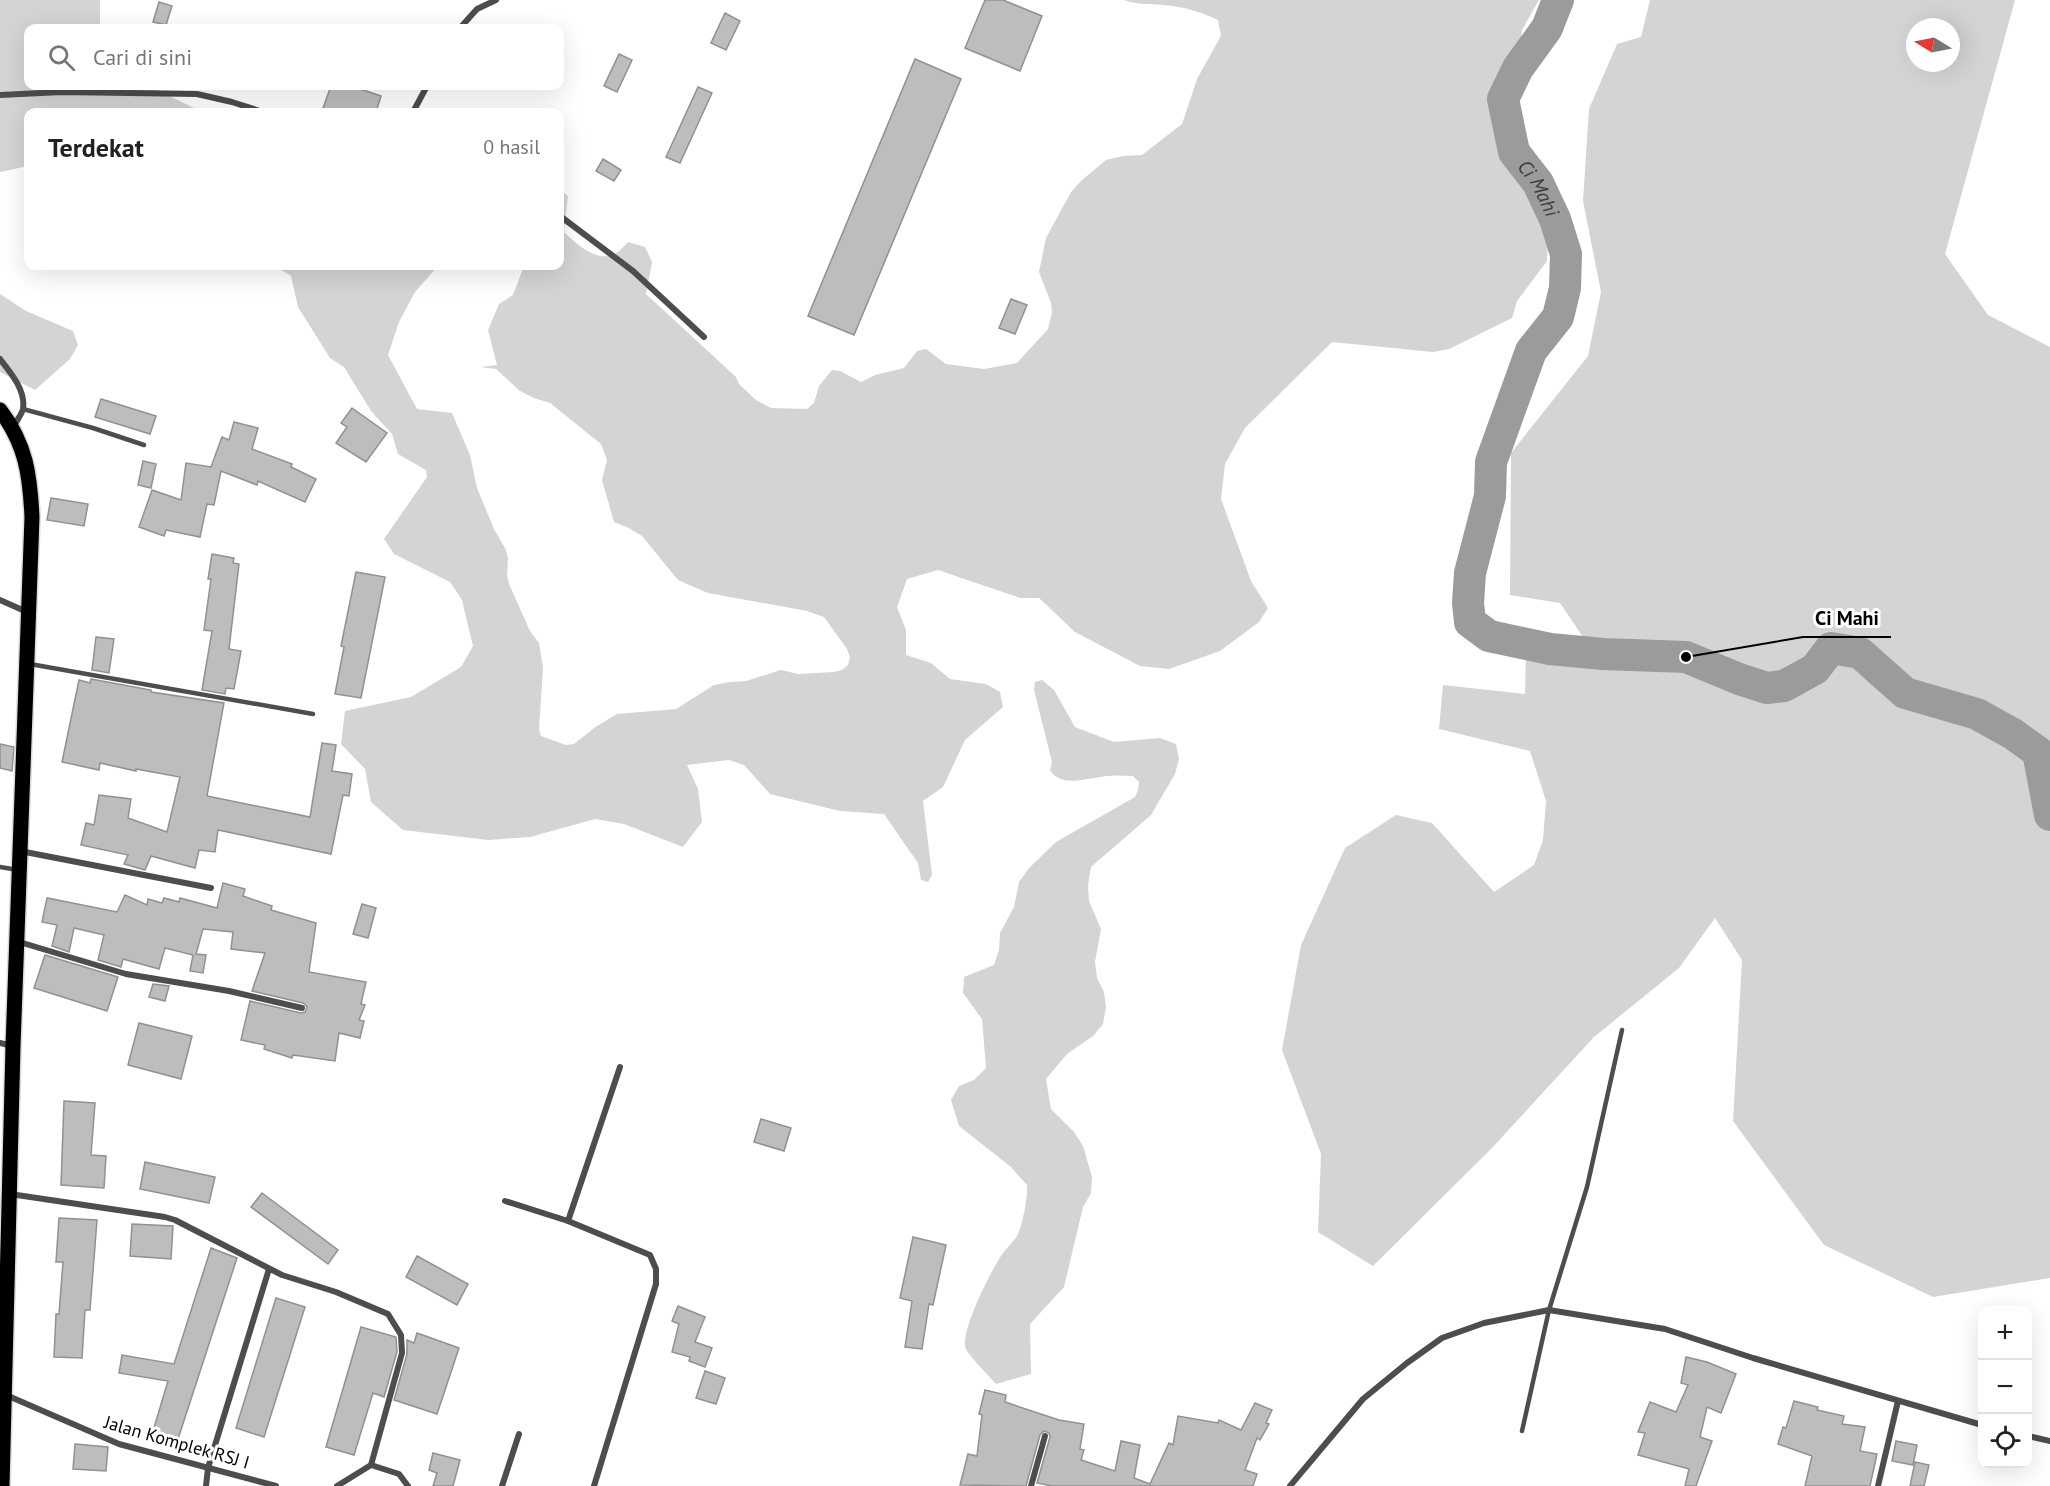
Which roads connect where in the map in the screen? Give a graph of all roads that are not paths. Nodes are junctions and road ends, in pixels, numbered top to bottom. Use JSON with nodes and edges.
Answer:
{"nodes":[{"id":1,"x":496,"y":0,"type":"edge"},
{"id":2,"x":464,"y":24,"type":"edge"},
{"id":3,"x":425,"y":90,"type":"edge"},
{"id":4,"x":0,"y":94,"type":"edge"},
{"id":5,"x":251,"y":108,"type":"edge"},
{"id":6,"x":415,"y":108,"type":"edge"},
{"id":7,"x":564,"y":219,"type":"edge"},
{"id":8,"x":704,"y":337,"type":"dead end"},
{"id":9,"x":0,"y":359,"type":"edge"},
{"id":10,"x":23,"y":409,"type":"junction"},
{"id":11,"x":0,"y":410,"type":"edge"},
{"id":12,"x":14,"y":427,"type":"junction"},
{"id":13,"x":144,"y":445,"type":"dead end"},
{"id":14,"x":0,"y":600,"type":"edge"},
{"id":15,"x":28,"y":612,"type":"junction"},
{"id":16,"x":27,"y":664,"type":"junction"},
{"id":17,"x":313,"y":714,"type":"dead end"},
{"id":18,"x":19,"y":851,"type":"junction"},
{"id":19,"x":0,"y":867,"type":"edge"},
{"id":20,"x":19,"y":871,"type":"junction"},
{"id":21,"x":211,"y":888,"type":"dead end"},
{"id":22,"x":16,"y":940,"type":"junction"},
{"id":23,"x":302,"y":1008,"type":"dead end"},
{"id":24,"x":1622,"y":1030,"type":"dead end"},
{"id":25,"x":6,"y":1045,"type":"edge"},
{"id":26,"x":620,"y":1067,"type":"dead end"},
{"id":27,"x":10,"y":1194,"type":"junction"},
{"id":28,"x":505,"y":1201,"type":"dead end"},
{"id":29,"x":568,"y":1221,"type":"junction"},
{"id":30,"x":269,"y":1269,"type":"junction"},
{"id":31,"x":1549,"y":1310,"type":"junction"},
{"id":32,"x":5,"y":1395,"type":"junction"},
{"id":33,"x":1898,"y":1401,"type":"junction"},
{"id":34,"x":1978,"y":1424,"type":"edge"},
{"id":35,"x":1521,"y":1431,"type":"dead end"},
{"id":36,"x":519,"y":1434,"type":"dead end"},
{"id":37,"x":1045,"y":1436,"type":"dead end"},
{"id":38,"x":2032,"y":1437,"type":"edge"},
{"id":39,"x":2050,"y":1441,"type":"edge"},
{"id":40,"x":371,"y":1465,"type":"junction"},
{"id":41,"x":208,"y":1468,"type":"junction"},
{"id":42,"x":2,"y":1486,"type":"edge"},
{"id":43,"x":206,"y":1486,"type":"edge"},
{"id":44,"x":276,"y":1486,"type":"edge"},
{"id":45,"x":337,"y":1486,"type":"edge"},
{"id":46,"x":408,"y":1486,"type":"edge"},
{"id":47,"x":502,"y":1486,"type":"edge"},
{"id":48,"x":594,"y":1486,"type":"edge"},
{"id":49,"x":1031,"y":1486,"type":"edge"},
{"id":50,"x":1290,"y":1486,"type":"edge"},
{"id":51,"x":1878,"y":1486,"type":"edge"}],
"edges":[{"from":1,"to":2,"type":"street"},
{"from":3,"to":6,"type":"street"},
{"from":4,"to":5,"type":"street"},
{"from":7,"to":8,"type":"street"},
{"from":9,"to":10,"type":"street"},
{"from":10,"to":12,"type":"street"},
{"from":10,"to":13,"type":"lane"},
{"from":11,"to":12,"type":"main road"},
{"from":12,"to":15,"type":"main road"},
{"from":14,"to":15,"type":"street"},
{"from":15,"to":16,"type":"main road"},
{"from":16,"to":17,"type":"lane"},
{"from":16,"to":18,"type":"main road"},
{"from":18,"to":20,"type":"main road"},
{"from":18,"to":21,"type":"street"},
{"from":19,"to":20,"type":"lane"},
{"from":20,"to":22,"type":"main road"},
{"from":22,"to":23,"type":"street"},
{"from":22,"to":25,"type":"main road"},
{"from":24,"to":31,"type":"lane"},
{"from":25,"to":27,"type":"main road"},
{"from":26,"to":29,"type":"street"},
{"from":27,"to":30,"type":"street"},
{"from":27,"to":32,"type":"main road"},
{"from":28,"to":29,"type":"street"},
{"from":29,"to":48,"type":"street"},
{"from":30,"to":40,"type":"street"},
{"from":30,"to":41,"type":"street"},
{"from":31,"to":33,"type":"street"},
{"from":31,"to":35,"type":"lane"},
{"from":31,"to":50,"type":"street"},
{"from":32,"to":41,"type":"street","name":"Jalan Komplek RSJ I"},
{"from":32,"to":42,"type":"main road"},
{"from":33,"to":34,"type":"street"},
{"from":33,"to":51,"type":"street"},
{"from":36,"to":47,"type":"street"},
{"from":37,"to":49,"type":"street"},
{"from":38,"to":39,"type":"street"},
{"from":40,"to":45,"type":"street"},
{"from":40,"to":46,"type":"street"},
{"from":41,"to":43,"type":"street"},
{"from":41,"to":44,"type":"street","name":"Jalan Komplek RSJ I"}]}
